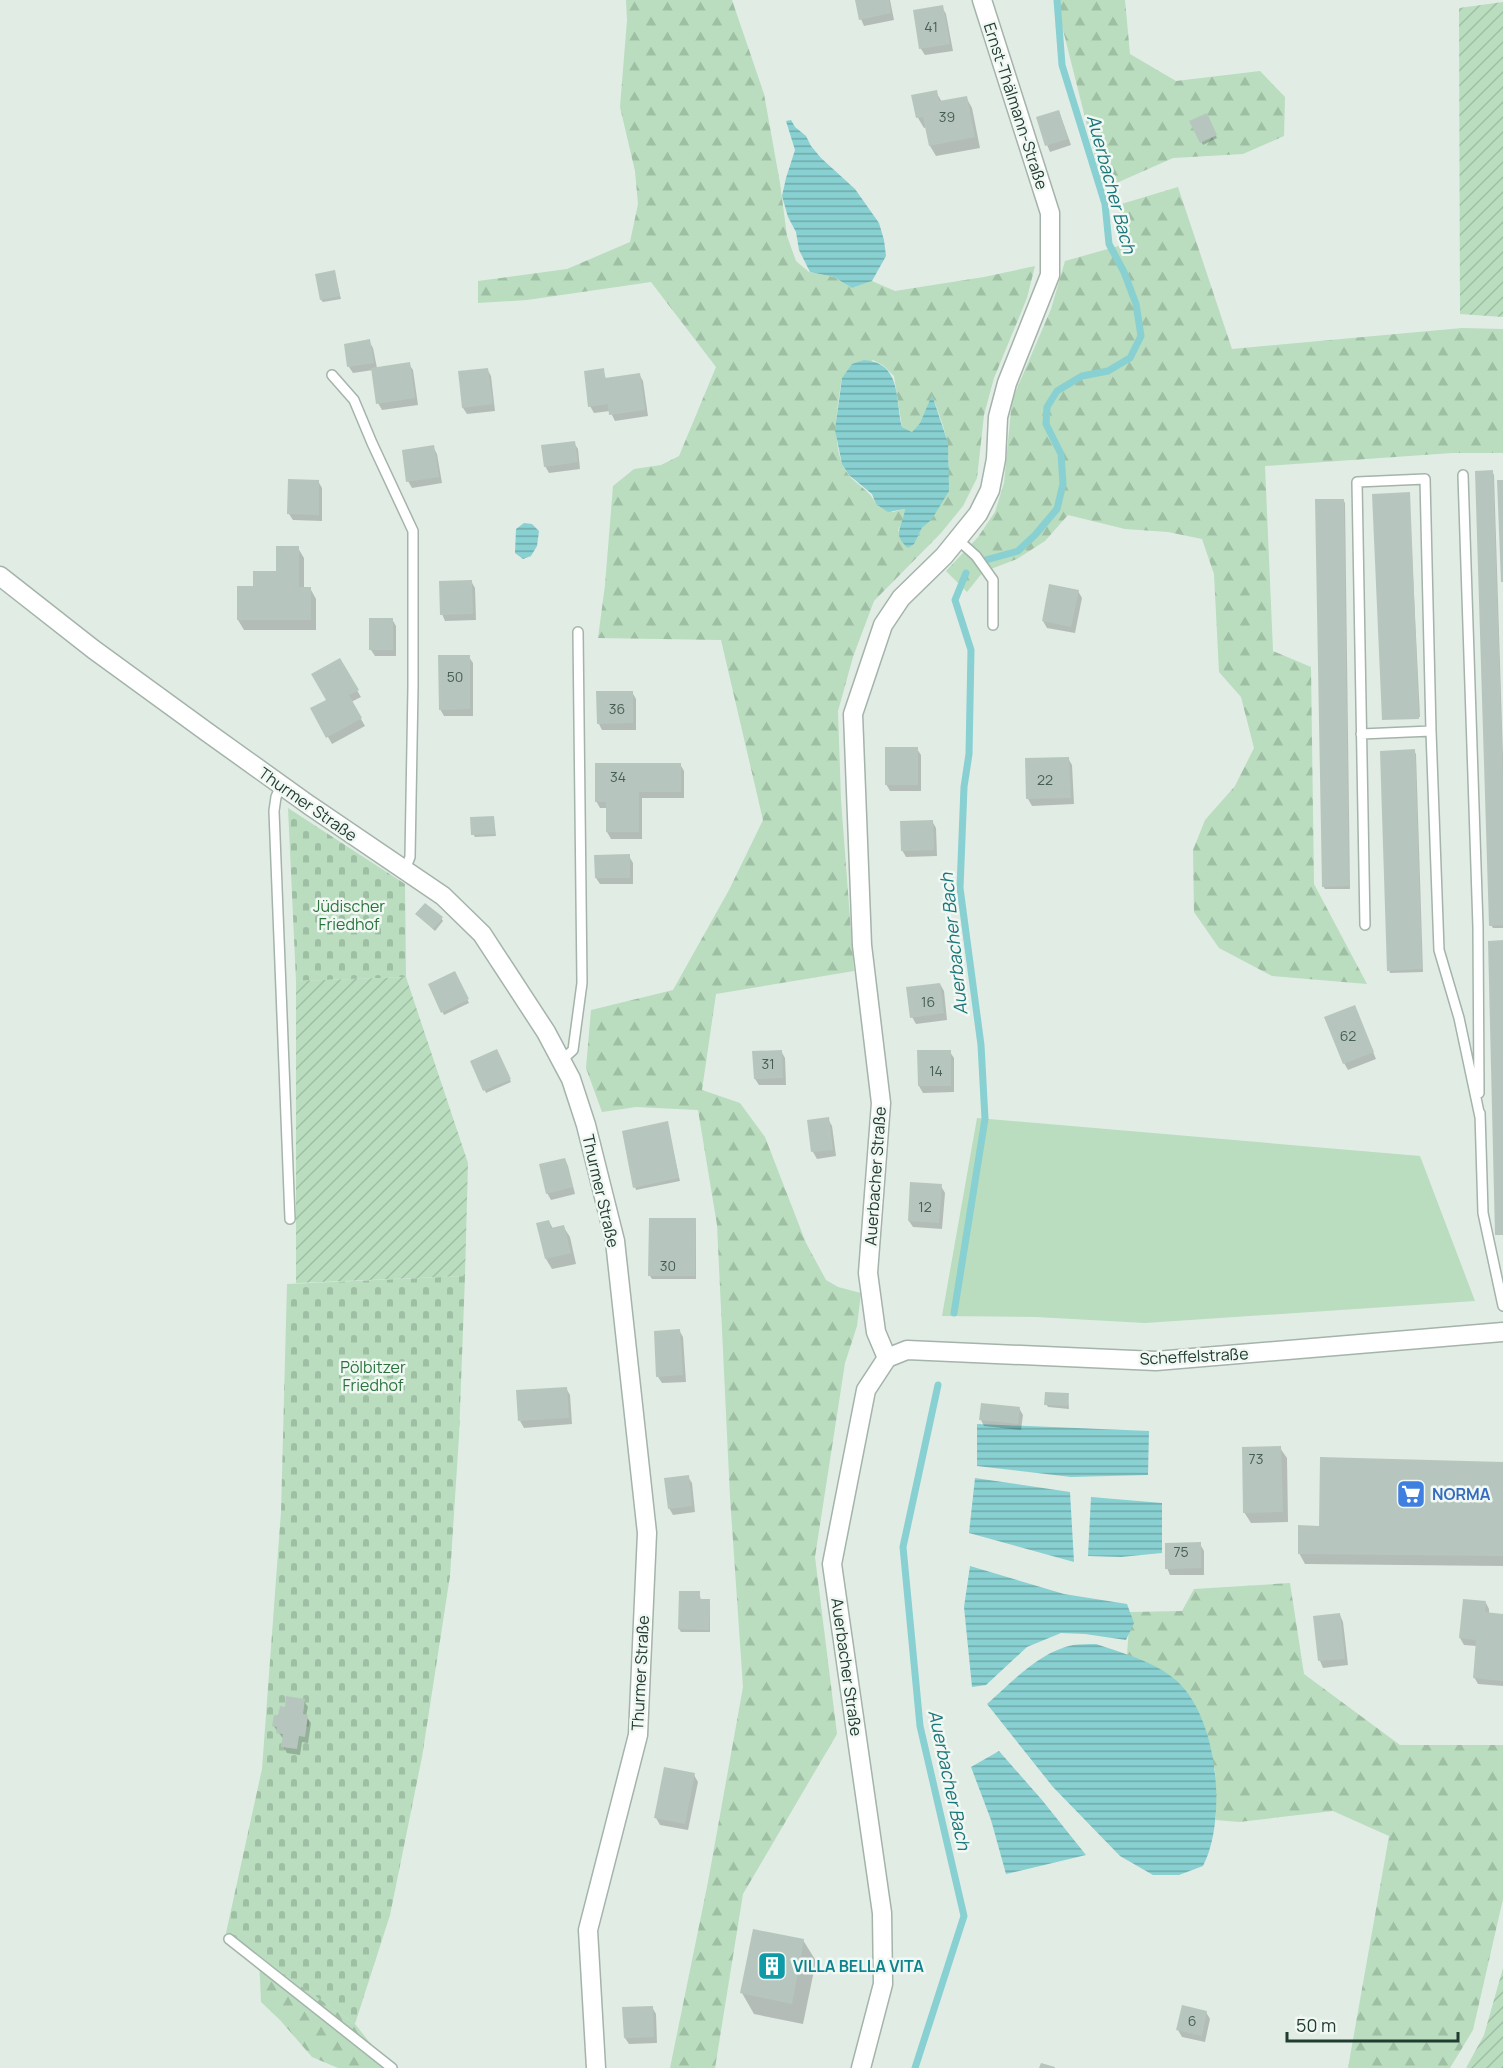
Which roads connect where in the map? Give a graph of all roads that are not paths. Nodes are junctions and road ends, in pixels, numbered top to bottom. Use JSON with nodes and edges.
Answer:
{"nodes":[{"id":1,"x":982,"y":0,"type":"edge"},
{"id":2,"x":1050,"y":213,"type":"joint"},
{"id":3,"x":332,"y":375,"type":"dead end"},
{"id":4,"x":1463,"y":476,"type":"dead end"},
{"id":5,"x":957,"y":539,"type":"junction"},
{"id":6,"x":0,"y":576,"type":"edge"},
{"id":7,"x":993,"y":625,"type":"dead end"},
{"id":8,"x":578,"y":632,"type":"dead end"},
{"id":9,"x":1431,"y":731,"type":"junction"},
{"id":10,"x":1361,"y":734,"type":"junction"},
{"id":11,"x":281,"y":785,"type":"junction"},
{"id":12,"x":405,"y":870,"type":"junction"},
{"id":13,"x":1365,"y":925,"type":"dead end"},
{"id":14,"x":561,"y":1061,"type":"junction"},
{"id":15,"x":1480,"y":1117,"type":"junction"},
{"id":16,"x":290,"y":1219,"type":"dead end"},
{"id":17,"x":1503,"y":1306,"type":"edge"},
{"id":18,"x":1503,"y":1332,"type":"edge"},
{"id":19,"x":887,"y":1358,"type":"junction"},
{"id":20,"x":229,"y":1939,"type":"dead end"},
{"id":21,"x":392,"y":2068,"type":"edge"},
{"id":22,"x":596,"y":2068,"type":"edge"},
{"id":23,"x":861,"y":2068,"type":"edge"}],
"edges":[{"from":1,"to":2,"type":"street","name":"Ernst-Thälmann-Straße"},
{"from":2,"to":5,"type":"street","name":"Auerbacher Straße"},
{"from":3,"to":12,"type":"lane"},
{"from":4,"to":15,"type":"lane"},
{"from":5,"to":7,"type":"lane"},
{"from":5,"to":19,"type":"street","name":"Auerbacher Straße"},
{"from":6,"to":11,"type":"street","name":"Thurmer Straße"},
{"from":8,"to":14,"type":"lane"},
{"from":9,"to":10,"type":"lane"},
{"from":9,"to":10,"type":"lane"},
{"from":9,"to":15,"type":"lane"},
{"from":10,"to":13,"type":"lane"},
{"from":11,"to":12,"type":"street","name":"Thurmer Straße"},
{"from":11,"to":16,"type":"lane"},
{"from":12,"to":14,"type":"street","name":"Thurmer Straße"},
{"from":14,"to":22,"type":"street","name":"Thurmer Straße"},
{"from":15,"to":17,"type":"lane"},
{"from":18,"to":19,"type":"street","name":"Scheffelstraße"},
{"from":19,"to":23,"type":"street","name":"Auerbacher Straße"},
{"from":20,"to":21,"type":"lane"}]}
